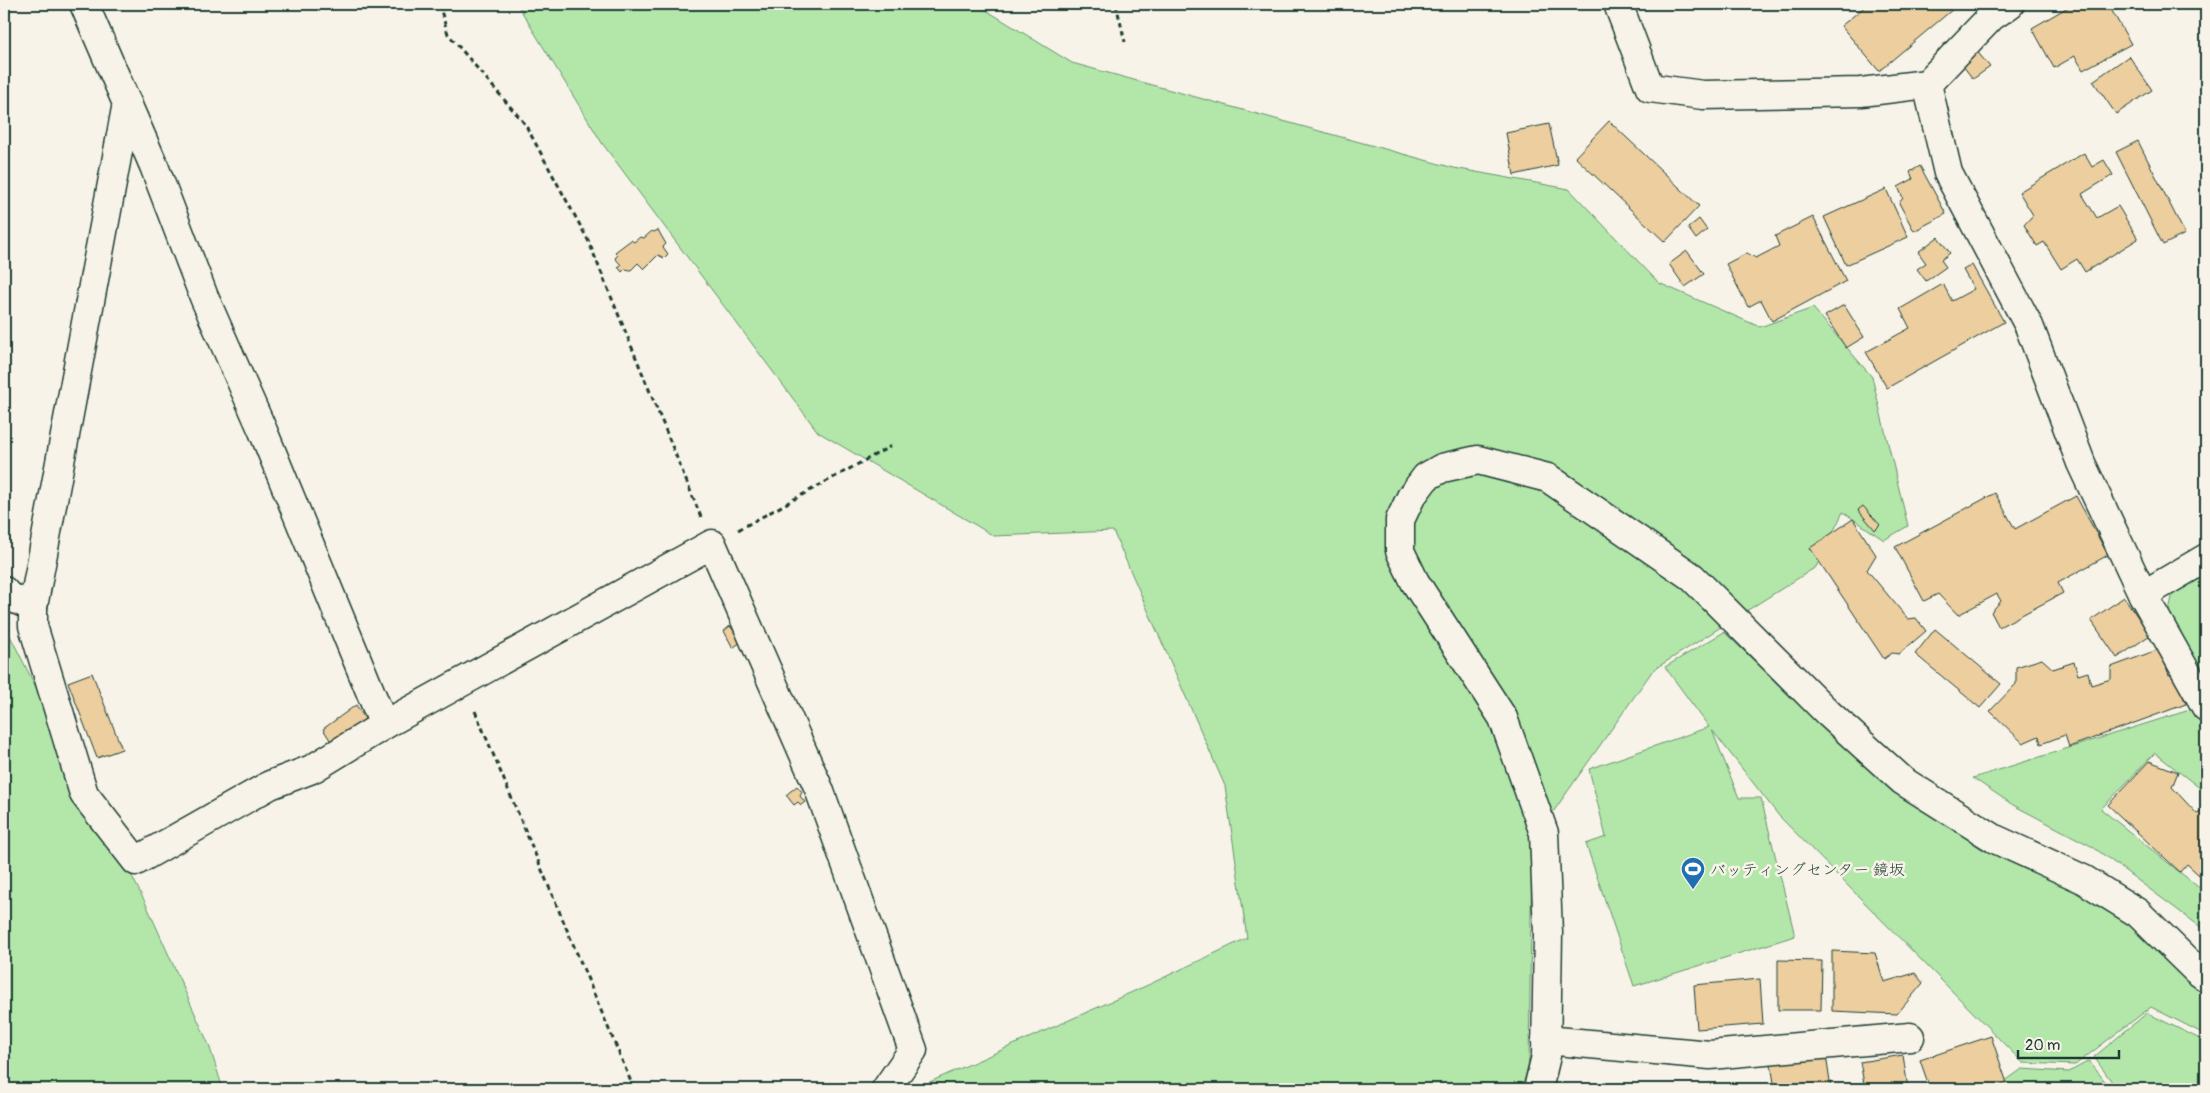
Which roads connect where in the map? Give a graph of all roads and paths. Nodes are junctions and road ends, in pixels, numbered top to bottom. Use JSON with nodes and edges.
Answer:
{"nodes":[{"id":1,"x":84,"y":4,"type":"edge"},
{"id":2,"x":439,"y":4,"type":"edge"},
{"id":3,"x":1116,"y":4,"type":"edge"},
{"id":4,"x":1618,"y":4,"type":"edge"},
{"id":5,"x":2010,"y":4,"type":"edge"},
{"id":6,"x":1125,"y":42,"type":"dead end"},
{"id":7,"x":1927,"y":84,"type":"junction"},
{"id":8,"x":127,"y":103,"type":"junction"},
{"id":9,"x":891,"y":446,"type":"dead end"},
{"id":10,"x":712,"y":544,"type":"junction"},
{"id":11,"x":2206,"y":558,"type":"edge"},
{"id":12,"x":4,"y":591,"type":"edge"},
{"id":13,"x":2143,"y":595,"type":"junction"},
{"id":14,"x":33,"y":607,"type":"junction"},
{"id":15,"x":463,"y":682,"type":"junction"},
{"id":16,"x":2206,"y":707,"type":"edge"},
{"id":17,"x":384,"y":725,"type":"junction"},
{"id":18,"x":2206,"y":977,"type":"edge"},
{"id":19,"x":1910,"y":1038,"type":"dead end"},
{"id":20,"x":1546,"y":1040,"type":"junction"},
{"id":21,"x":632,"y":1089,"type":"edge"},
{"id":22,"x":886,"y":1089,"type":"edge"},
{"id":23,"x":1538,"y":1089,"type":"edge"}],
"edges":[{"from":1,"to":8,"type":"street"},
{"from":2,"to":10,"type":"path"},
{"from":3,"to":6,"type":"path"},
{"from":4,"to":7,"type":"street"},
{"from":5,"to":7,"type":"street"},
{"from":7,"to":13,"type":"street"},
{"from":8,"to":14,"type":"street"},
{"from":8,"to":17,"type":"street"},
{"from":9,"to":10,"type":"path"},
{"from":10,"to":15,"type":"street"},
{"from":10,"to":22,"type":"street"},
{"from":11,"to":13,"type":"street"},
{"from":12,"to":14,"type":"street"},
{"from":13,"to":16,"type":"street"},
{"from":14,"to":17,"type":"street"},
{"from":15,"to":17,"type":"street"},
{"from":15,"to":21,"type":"path"},
{"from":18,"to":20,"type":"street"},
{"from":19,"to":20,"type":"street"},
{"from":20,"to":23,"type":"street"}]}
